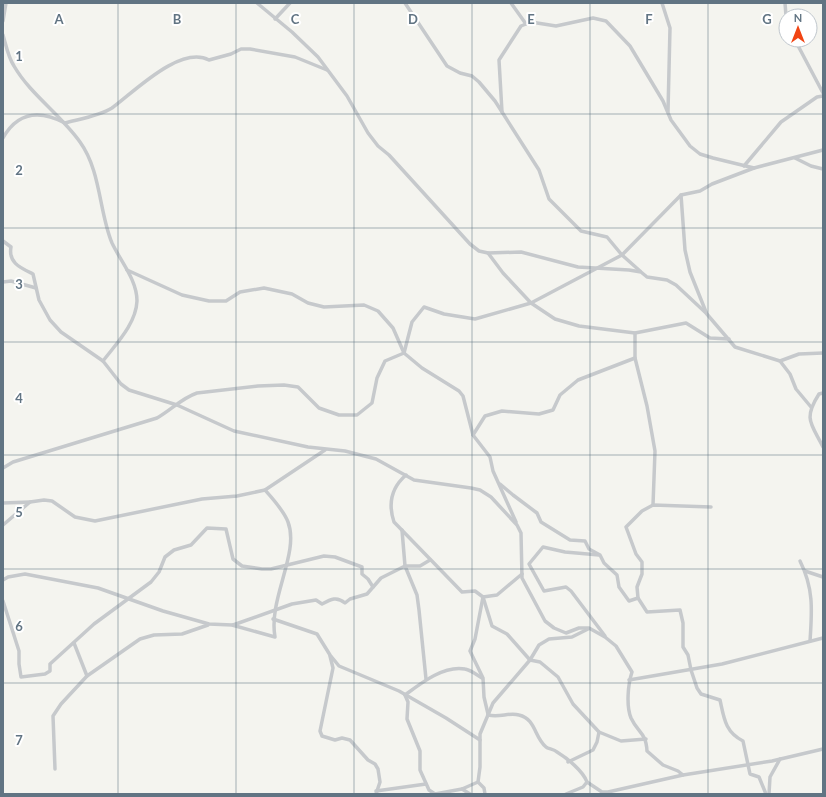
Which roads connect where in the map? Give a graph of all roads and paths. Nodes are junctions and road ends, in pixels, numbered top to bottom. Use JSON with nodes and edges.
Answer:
{"nodes":[{"id":1,"x":6,"y":3,"type":"edge"},
{"id":2,"x":257,"y":3,"type":"edge"},
{"id":3,"x":290,"y":3,"type":"edge"},
{"id":4,"x":405,"y":3,"type":"edge"},
{"id":5,"x":511,"y":3,"type":"edge"},
{"id":6,"x":662,"y":3,"type":"edge"},
{"id":7,"x":275,"y":18,"type":"junction"},
{"id":8,"x":3,"y":21,"type":"edge"},
{"id":9,"x":526,"y":24,"type":"junction"},
{"id":10,"x":3,"y":35,"type":"edge"},
{"id":11,"x":799,"y":48,"type":"edge"},
{"id":12,"x":328,"y":70,"type":"junction"},
{"id":13,"x":823,"y":95,"type":"edge"},
{"id":14,"x":502,"y":112,"type":"junction"},
{"id":15,"x":668,"y":112,"type":"junction"},
{"id":16,"x":65,"y":123,"type":"junction"},
{"id":17,"x":3,"y":138,"type":"edge"},
{"id":18,"x":823,"y":150,"type":"edge"},
{"id":19,"x":795,"y":158,"type":"junction"},
{"id":20,"x":744,"y":166,"type":"junction"},
{"id":21,"x":754,"y":168,"type":"junction"},
{"id":22,"x":823,"y":169,"type":"edge"},
{"id":23,"x":681,"y":195,"type":"junction"},
{"id":24,"x":3,"y":241,"type":"edge"},
{"id":25,"x":488,"y":253,"type":"junction"},
{"id":26,"x":622,"y":255,"type":"junction"},
{"id":27,"x":600,"y":268,"type":"junction"},
{"id":28,"x":127,"y":270,"type":"junction"},
{"id":29,"x":641,"y":272,"type":"junction"},
{"id":30,"x":3,"y":282,"type":"edge"},
{"id":31,"x":36,"y":288,"type":"junction"},
{"id":32,"x":530,"y":303,"type":"junction"},
{"id":33,"x":706,"y":313,"type":"junction"},
{"id":34,"x":635,"y":333,"type":"junction"},
{"id":35,"x":729,"y":339,"type":"junction"},
{"id":36,"x":404,"y":353,"type":"junction"},
{"id":37,"x":823,"y":353,"type":"edge"},
{"id":38,"x":635,"y":358,"type":"junction"},
{"id":39,"x":103,"y":361,"type":"junction"},
{"id":40,"x":780,"y":361,"type":"junction"},
{"id":41,"x":823,"y":393,"type":"edge"},
{"id":42,"x":177,"y":404,"type":"junction"},
{"id":43,"x":811,"y":407,"type":"junction"},
{"id":44,"x":816,"y":434,"type":"junction"},
{"id":45,"x":472,"y":435,"type":"junction"},
{"id":46,"x":823,"y":437,"type":"edge"},
{"id":47,"x":823,"y":447,"type":"edge"},
{"id":48,"x":325,"y":450,"type":"junction"},
{"id":49,"x":3,"y":468,"type":"edge"},
{"id":50,"x":406,"y":474,"type":"junction"},
{"id":51,"x":498,"y":481,"type":"junction"},
{"id":52,"x":265,"y":490,"type":"junction"},
{"id":53,"x":30,"y":502,"type":"junction"},
{"id":54,"x":3,"y":503,"type":"edge"},
{"id":55,"x":653,"y":505,"type":"junction"},
{"id":56,"x":711,"y":507,"type":"dead end"},
{"id":57,"x":3,"y":525,"type":"edge"},
{"id":58,"x":517,"y":525,"type":"junction"},
{"id":59,"x":402,"y":530,"type":"junction"},
{"id":60,"x":600,"y":555,"type":"junction"},
{"id":61,"x":430,"y":560,"type":"junction"},
{"id":62,"x":800,"y":561,"type":"dead end"},
{"id":63,"x":286,"y":565,"type":"junction"},
{"id":64,"x":405,"y":566,"type":"junction"},
{"id":65,"x":805,"y":571,"type":"junction"},
{"id":66,"x":522,"y":574,"type":"junction"},
{"id":67,"x":823,"y":577,"type":"edge"},
{"id":68,"x":3,"y":580,"type":"edge"},
{"id":69,"x":373,"y":587,"type":"junction"},
{"id":70,"x":483,"y":597,"type":"junction"},
{"id":71,"x":638,"y":598,"type":"junction"},
{"id":72,"x":128,"y":599,"type":"junction"},
{"id":73,"x":3,"y":601,"type":"edge"},
{"id":74,"x":275,"y":609,"type":"junction"},
{"id":75,"x":274,"y":619,"type":"junction"},
{"id":76,"x":209,"y":624,"type":"junction"},
{"id":77,"x":232,"y":625,"type":"junction"},
{"id":78,"x":589,"y":628,"type":"junction"},
{"id":79,"x":605,"y":637,"type":"junction"},
{"id":80,"x":823,"y":638,"type":"edge"},
{"id":81,"x":810,"y":641,"type":"junction"},
{"id":82,"x":74,"y":643,"type":"junction"},
{"id":83,"x":330,"y":655,"type":"junction"},
{"id":84,"x":530,"y":660,"type":"junction"},
{"id":85,"x":691,"y":670,"type":"junction"},
{"id":86,"x":87,"y":676,"type":"junction"},
{"id":87,"x":483,"y":678,"type":"junction"},
{"id":88,"x":426,"y":679,"type":"junction"},
{"id":89,"x":629,"y":680,"type":"junction"},
{"id":90,"x":405,"y":695,"type":"junction"},
{"id":91,"x":488,"y":715,"type":"junction"},
{"id":92,"x":599,"y":732,"type":"junction"},
{"id":93,"x":646,"y":739,"type":"junction"},
{"id":94,"x":480,"y":740,"type":"junction"},
{"id":95,"x":823,"y":749,"type":"edge"},
{"id":96,"x":780,"y":759,"type":"junction"},
{"id":97,"x":568,"y":762,"type":"junction"},
{"id":98,"x":748,"y":764,"type":"junction"},
{"id":99,"x":55,"y":769,"type":"dead end"},
{"id":100,"x":683,"y":775,"type":"junction"},
{"id":101,"x":478,"y":782,"type":"junction"},
{"id":102,"x":587,"y":782,"type":"junction"},
{"id":103,"x":426,"y":784,"type":"junction"},
{"id":104,"x":462,"y":789,"type":"junction"},
{"id":105,"x":376,"y":792,"type":"edge"},
{"id":106,"x":608,"y":793,"type":"edge"},
{"id":107,"x":470,"y":794,"type":"edge"},
{"id":108,"x":485,"y":794,"type":"edge"},
{"id":109,"x":566,"y":794,"type":"edge"},
{"id":110,"x":766,"y":794,"type":"edge"},
{"id":111,"x":769,"y":794,"type":"edge"}],
"edges":[{"from":1,"to":8,"type":"street"},
{"from":2,"to":7,"type":"street"},
{"from":3,"to":7,"type":"street"},
{"from":4,"to":14,"type":"street"},
{"from":5,"to":9,"type":"street"},
{"from":6,"to":15,"type":"street"},
{"from":7,"to":12,"type":"street"},
{"from":9,"to":14,"type":"street"},
{"from":9,"to":15,"type":"street"},
{"from":10,"to":16,"type":"street"},
{"from":11,"to":13,"type":"street"},
{"from":12,"to":16,"type":"street"},
{"from":12,"to":25,"type":"street"},
{"from":13,"to":20,"type":"street"},
{"from":14,"to":26,"type":"street"},
{"from":15,"to":20,"type":"street"},
{"from":16,"to":17,"type":"street"},
{"from":16,"to":28,"type":"street"},
{"from":18,"to":19,"type":"street"},
{"from":19,"to":21,"type":"street"},
{"from":19,"to":22,"type":"street"},
{"from":20,"to":21,"type":"street"},
{"from":21,"to":23,"type":"street"},
{"from":23,"to":26,"type":"street"},
{"from":23,"to":33,"type":"street"},
{"from":24,"to":31,"type":"street"},
{"from":25,"to":27,"type":"street"},
{"from":25,"to":32,"type":"street"},
{"from":26,"to":27,"type":"street"},
{"from":26,"to":29,"type":"street"},
{"from":27,"to":29,"type":"street"},
{"from":27,"to":32,"type":"street"},
{"from":28,"to":36,"type":"street"},
{"from":28,"to":39,"type":"street"},
{"from":29,"to":33,"type":"street"},
{"from":30,"to":31,"type":"street"},
{"from":31,"to":39,"type":"street"},
{"from":32,"to":34,"type":"street"},
{"from":32,"to":36,"type":"street"},
{"from":33,"to":35,"type":"street"},
{"from":34,"to":35,"type":"street"},
{"from":34,"to":38,"type":"street"},
{"from":35,"to":40,"type":"street"},
{"from":36,"to":42,"type":"street"},
{"from":36,"to":45,"type":"street"},
{"from":37,"to":40,"type":"street"},
{"from":38,"to":45,"type":"street"},
{"from":38,"to":55,"type":"street"},
{"from":39,"to":42,"type":"street"},
{"from":40,"to":43,"type":"street"},
{"from":41,"to":43,"type":"street"},
{"from":42,"to":48,"type":"street"},
{"from":42,"to":49,"type":"street"},
{"from":43,"to":44,"type":"street"},
{"from":44,"to":46,"type":"street"},
{"from":44,"to":47,"type":"street"},
{"from":45,"to":51,"type":"street"},
{"from":48,"to":50,"type":"street"},
{"from":48,"to":52,"type":"street"},
{"from":50,"to":58,"type":"street"},
{"from":50,"to":59,"type":"street"},
{"from":51,"to":58,"type":"street"},
{"from":51,"to":60,"type":"street"},
{"from":52,"to":53,"type":"street"},
{"from":52,"to":63,"type":"street"},
{"from":53,"to":54,"type":"street"},
{"from":53,"to":57,"type":"street"},
{"from":55,"to":56,"type":"street"},
{"from":55,"to":71,"type":"street"},
{"from":58,"to":66,"type":"street"},
{"from":59,"to":61,"type":"street"},
{"from":59,"to":64,"type":"street"},
{"from":60,"to":71,"type":"street"},
{"from":60,"to":79,"type":"street"},
{"from":61,"to":64,"type":"street"},
{"from":61,"to":70,"type":"street"},
{"from":62,"to":65,"type":"street"},
{"from":63,"to":69,"type":"street"},
{"from":63,"to":72,"type":"street"},
{"from":63,"to":74,"type":"street"},
{"from":64,"to":69,"type":"street"},
{"from":64,"to":88,"type":"street"},
{"from":65,"to":67,"type":"street"},
{"from":65,"to":81,"type":"street"},
{"from":66,"to":70,"type":"street"},
{"from":66,"to":78,"type":"street"},
{"from":68,"to":72,"type":"street"},
{"from":69,"to":74,"type":"street"},
{"from":70,"to":84,"type":"street"},
{"from":70,"to":87,"type":"street"},
{"from":71,"to":85,"type":"street"},
{"from":72,"to":76,"type":"street"},
{"from":72,"to":82,"type":"street"},
{"from":73,"to":82,"type":"street"},
{"from":74,"to":75,"type":"street"},
{"from":74,"to":77,"type":"street"},
{"from":75,"to":77,"type":"street"},
{"from":75,"to":83,"type":"street"},
{"from":76,"to":77,"type":"street"},
{"from":76,"to":86,"type":"street"},
{"from":78,"to":79,"type":"street"},
{"from":78,"to":84,"type":"street"},
{"from":79,"to":89,"type":"street"},
{"from":80,"to":81,"type":"street"},
{"from":81,"to":85,"type":"street"},
{"from":82,"to":86,"type":"street"},
{"from":83,"to":90,"type":"street"},
{"from":83,"to":105,"type":"street"},
{"from":84,"to":91,"type":"street"},
{"from":84,"to":92,"type":"street"},
{"from":85,"to":89,"type":"street"},
{"from":85,"to":98,"type":"street"},
{"from":86,"to":99,"type":"street"},
{"from":87,"to":88,"type":"street"},
{"from":87,"to":91,"type":"street"},
{"from":88,"to":90,"type":"street"},
{"from":89,"to":93,"type":"street"},
{"from":90,"to":94,"type":"street"},
{"from":90,"to":103,"type":"street"},
{"from":91,"to":94,"type":"street"},
{"from":91,"to":97,"type":"street"},
{"from":92,"to":93,"type":"street"},
{"from":92,"to":97,"type":"street"},
{"from":93,"to":100,"type":"street"},
{"from":94,"to":101,"type":"street"},
{"from":95,"to":96,"type":"street"},
{"from":96,"to":98,"type":"street"},
{"from":96,"to":111,"type":"street"},
{"from":97,"to":102,"type":"street"},
{"from":98,"to":100,"type":"street"},
{"from":98,"to":110,"type":"street"},
{"from":100,"to":106,"type":"street"},
{"from":101,"to":104,"type":"street"},
{"from":101,"to":108,"type":"street"},
{"from":102,"to":106,"type":"street"},
{"from":102,"to":109,"type":"street"},
{"from":103,"to":104,"type":"street"},
{"from":103,"to":105,"type":"street"},
{"from":104,"to":107,"type":"street"}]}
